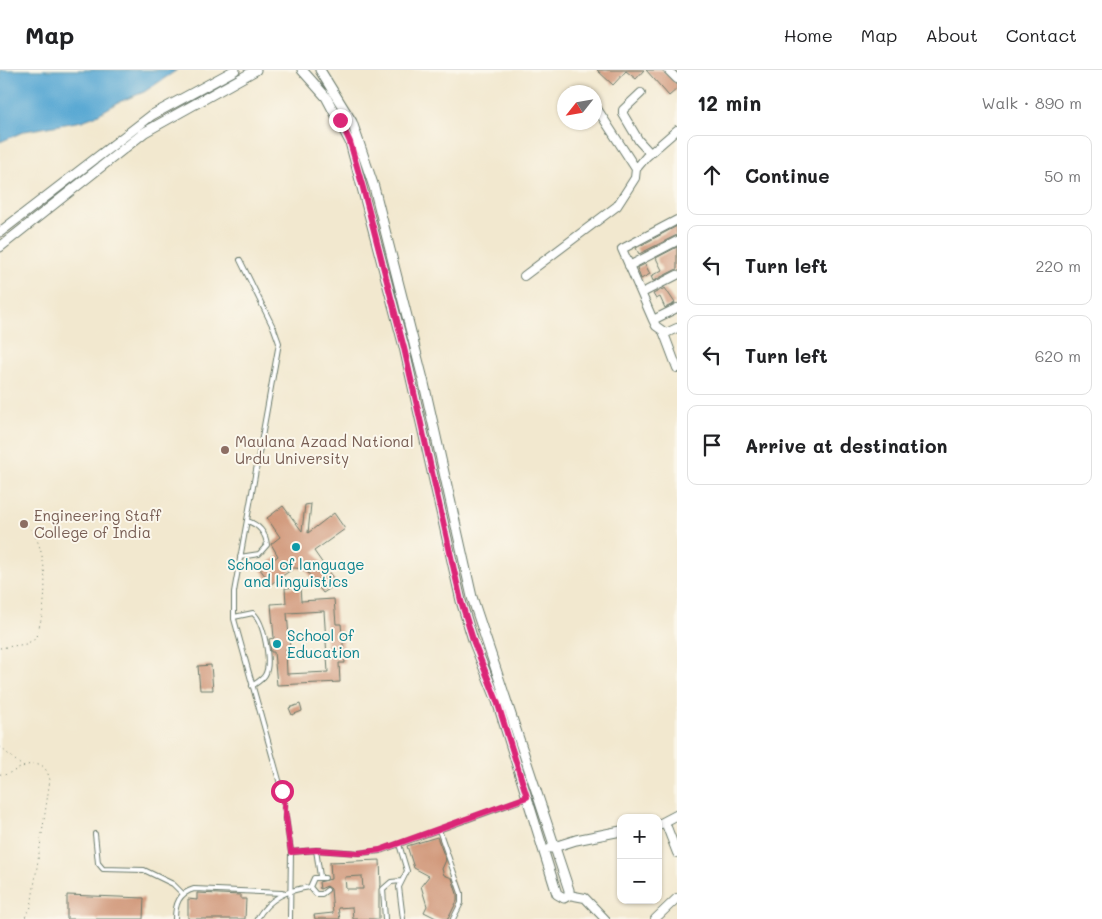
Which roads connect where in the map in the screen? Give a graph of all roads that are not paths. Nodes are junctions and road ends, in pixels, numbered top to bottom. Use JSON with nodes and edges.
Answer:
{"nodes":[{"id":1,"x":235,"y":70,"type":"edge"},
{"id":2,"x":256,"y":70,"type":"edge"},
{"id":3,"x":302,"y":70,"type":"edge"},
{"id":4,"x":320,"y":70,"type":"edge"},
{"id":5,"x":668,"y":70,"type":"edge"},
{"id":6,"x":677,"y":79,"type":"edge"},
{"id":7,"x":641,"y":93,"type":"dead end"},
{"id":8,"x":602,"y":116,"type":"edge"},
{"id":9,"x":677,"y":130,"type":"edge"},
{"id":10,"x":650,"y":153,"type":"junction"},
{"id":11,"x":636,"y":169,"type":"junction"},
{"id":12,"x":677,"y":220,"type":"edge"},
{"id":13,"x":0,"y":232,"type":"edge"},
{"id":14,"x":677,"y":241,"type":"edge"},
{"id":15,"x":0,"y":247,"type":"edge"},
{"id":16,"x":240,"y":260,"type":"dead end"},
{"id":17,"x":629,"y":266,"type":"junction"},
{"id":18,"x":677,"y":275,"type":"edge"},
{"id":19,"x":524,"y":276,"type":"dead end"},
{"id":20,"x":642,"y":293,"type":"junction"},
{"id":21,"x":677,"y":308,"type":"edge"},
{"id":22,"x":653,"y":320,"type":"junction"},
{"id":23,"x":677,"y":328,"type":"edge"},
{"id":24,"x":664,"y":334,"type":"junction"},
{"id":25,"x":677,"y":368,"type":"edge"},
{"id":26,"x":247,"y":521,"type":"junction"},
{"id":27,"x":240,"y":558,"type":"junction"},
{"id":28,"x":234,"y":617,"type":"junction"},
{"id":29,"x":252,"y":686,"type":"junction"},
{"id":30,"x":527,"y":797,"type":"junction"},
{"id":31,"x":677,"y":815,"type":"edge"},
{"id":32,"x":662,"y":823,"type":"edge"},
{"id":33,"x":439,"y":830,"type":"junction"},
{"id":34,"x":617,"y":832,"type":"edge"},
{"id":35,"x":95,"y":834,"type":"dead end"},
{"id":36,"x":399,"y":844,"type":"junction"},
{"id":37,"x":555,"y":847,"type":"junction"},
{"id":38,"x":316,"y":850,"type":"junction"},
{"id":39,"x":544,"y":850,"type":"junction"},
{"id":40,"x":291,"y":852,"type":"junction"},
{"id":41,"x":677,"y":853,"type":"edge"},
{"id":42,"x":320,"y":876,"type":"junction"},
{"id":43,"x":325,"y":878,"type":"dead end"},
{"id":44,"x":402,"y":881,"type":"junction"},
{"id":45,"x":310,"y":887,"type":"junction"},
{"id":46,"x":327,"y":890,"type":"dead end"},
{"id":47,"x":282,"y":893,"type":"junction"},
{"id":48,"x":290,"y":893,"type":"junction"},
{"id":49,"x":183,"y":894,"type":"junction"},
{"id":50,"x":564,"y":896,"type":"junction"},
{"id":51,"x":677,"y":898,"type":"edge"},
{"id":52,"x":175,"y":919,"type":"edge"},
{"id":53,"x":257,"y":919,"type":"edge"},
{"id":54,"x":290,"y":919,"type":"edge"},
{"id":55,"x":386,"y":919,"type":"edge"},
{"id":56,"x":403,"y":919,"type":"edge"},
{"id":57,"x":454,"y":919,"type":"edge"},
{"id":58,"x":605,"y":919,"type":"edge"},
{"id":59,"x":655,"y":919,"type":"edge"}],
"edges":[{"from":1,"to":13,"type":"street"},
{"from":2,"to":15,"type":"street"},
{"from":3,"to":30,"type":"street"},
{"from":4,"to":37,"type":"street"},
{"from":5,"to":6,"type":"street"},
{"from":7,"to":10,"type":"street"},
{"from":8,"to":11,"type":"street"},
{"from":9,"to":10,"type":"street"},
{"from":10,"to":11,"type":"street"},
{"from":11,"to":19,"type":"street"},
{"from":12,"to":17,"type":"street"},
{"from":14,"to":17,"type":"street"},
{"from":16,"to":26,"type":"lane"},
{"from":17,"to":20,"type":"street"},
{"from":18,"to":20,"type":"street"},
{"from":20,"to":22,"type":"street"},
{"from":21,"to":22,"type":"street"},
{"from":22,"to":24,"type":"street"},
{"from":23,"to":24,"type":"street"},
{"from":24,"to":25,"type":"street"},
{"from":26,"to":27,"type":"lane"},
{"from":26,"to":27,"type":"lane"},
{"from":27,"to":28,"type":"lane"},
{"from":28,"to":29,"type":"lane"},
{"from":28,"to":29,"type":"lane"},
{"from":29,"to":40,"type":"lane"},
{"from":30,"to":33,"type":"lane"},
{"from":30,"to":39,"type":"street"},
{"from":31,"to":32,"type":"street"},
{"from":32,"to":41,"type":"street"},
{"from":33,"to":36,"type":"lane"},
{"from":33,"to":57,"type":"lane"},
{"from":34,"to":37,"type":"street"},
{"from":35,"to":49,"type":"lane"},
{"from":36,"to":38,"type":"lane"},
{"from":36,"to":44,"type":"lane"},
{"from":37,"to":39,"type":"street"},
{"from":37,"to":50,"type":"street"},
{"from":38,"to":40,"type":"lane"},
{"from":38,"to":42,"type":"lane"},
{"from":39,"to":50,"type":"street"},
{"from":40,"to":48,"type":"lane"},
{"from":42,"to":43,"type":"lane"},
{"from":42,"to":45,"type":"lane"},
{"from":44,"to":55,"type":"lane"},
{"from":44,"to":56,"type":"lane"},
{"from":45,"to":46,"type":"lane"},
{"from":45,"to":48,"type":"lane"},
{"from":47,"to":48,"type":"lane"},
{"from":47,"to":49,"type":"lane"},
{"from":47,"to":53,"type":"lane"},
{"from":48,"to":54,"type":"lane"},
{"from":49,"to":52,"type":"lane"},
{"from":50,"to":58,"type":"street"},
{"from":51,"to":59,"type":"street"}]}
